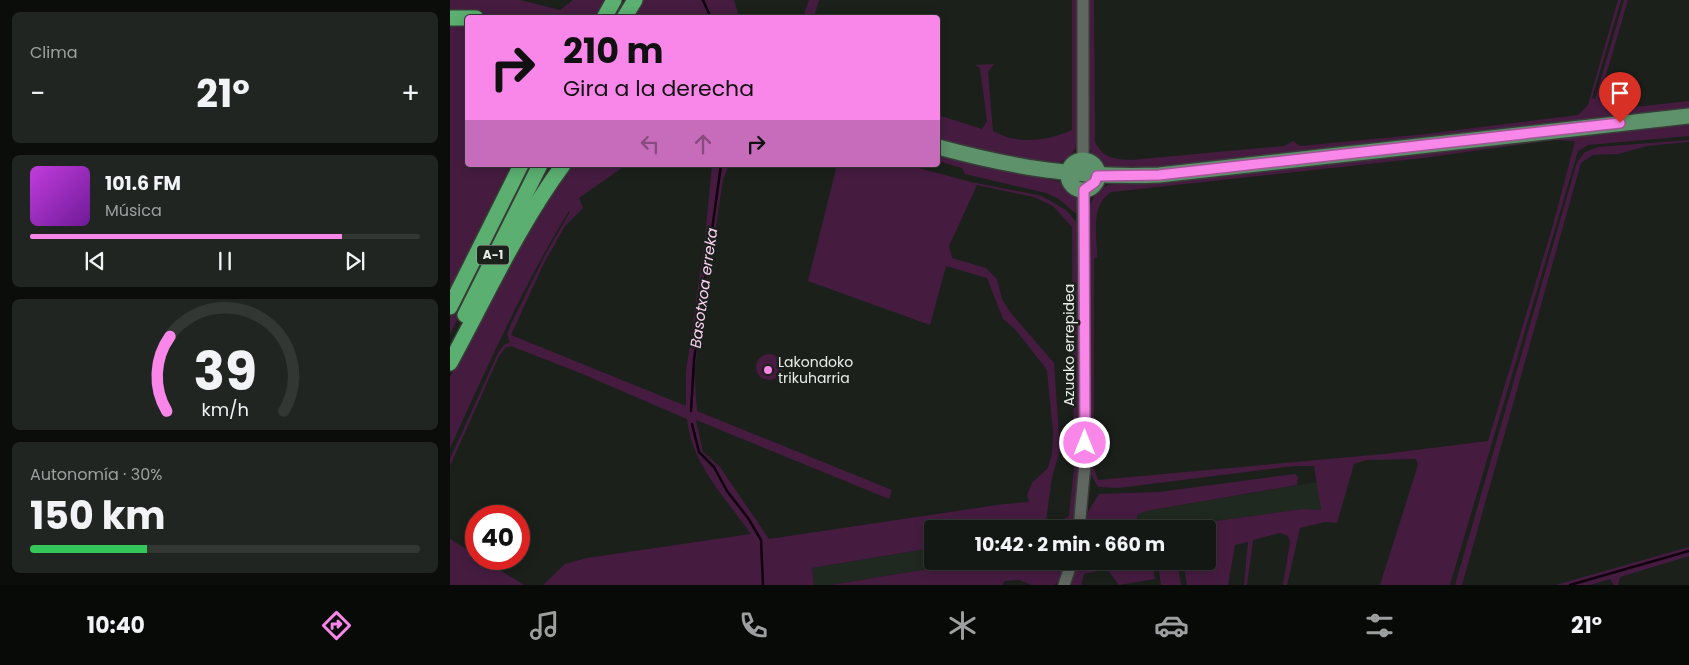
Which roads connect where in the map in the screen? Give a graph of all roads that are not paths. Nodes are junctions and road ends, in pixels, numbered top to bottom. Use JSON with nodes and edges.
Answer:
{"nodes":[{"id":1,"x":614,"y":0,"type":"edge"},
{"id":2,"x":635,"y":0,"type":"edge"},
{"id":3,"x":1083,"y":0,"type":"edge"},
{"id":4,"x":606,"y":15,"type":"edge"},
{"id":5,"x":626,"y":15,"type":"edge"},
{"id":6,"x":450,"y":18,"type":"edge"},
{"id":7,"x":465,"y":18,"type":"edge"},
{"id":8,"x":1689,"y":116,"type":"edge"},
{"id":9,"x":940,"y":147,"type":"edge"},
{"id":10,"x":1083,"y":160,"type":"junction"},
{"id":11,"x":520,"y":167,"type":"edge"},
{"id":12,"x":539,"y":167,"type":"edge"},
{"id":13,"x":562,"y":167,"type":"edge"},
{"id":14,"x":1068,"y":174,"type":"junction"},
{"id":15,"x":1097,"y":176,"type":"junction"},
{"id":16,"x":1084,"y":190,"type":"junction"},
{"id":17,"x":450,"y":307,"type":"edge"},
{"id":18,"x":450,"y":348,"type":"edge"},
{"id":19,"x":450,"y":363,"type":"edge"},
{"id":20,"x":1080,"y":520,"type":"edge"},
{"id":21,"x":1069,"y":570,"type":"edge"},
{"id":22,"x":1064,"y":585,"type":"edge"}],
"edges":[{"from":1,"to":4,"type":"highway"},
{"from":2,"to":5,"type":"highway"},
{"from":3,"to":10,"type":"street"},
{"from":6,"to":7,"type":"highway"},
{"from":8,"to":15,"type":"main road"},
{"from":9,"to":14,"type":"main road"},
{"from":10,"to":14,"type":"main road"},
{"from":10,"to":15,"type":"main road"},
{"from":11,"to":17,"type":"highway","number":"A-1"},
{"from":12,"to":18,"type":"highway","number":"A-1"},
{"from":13,"to":19,"type":"highway"},
{"from":14,"to":15,"type":"main road"},
{"from":14,"to":16,"type":"main road"},
{"from":15,"to":16,"type":"main road"},
{"from":16,"to":20,"type":"street","name":"Azuako errepidea"},
{"from":21,"to":22,"type":"street"}]}
